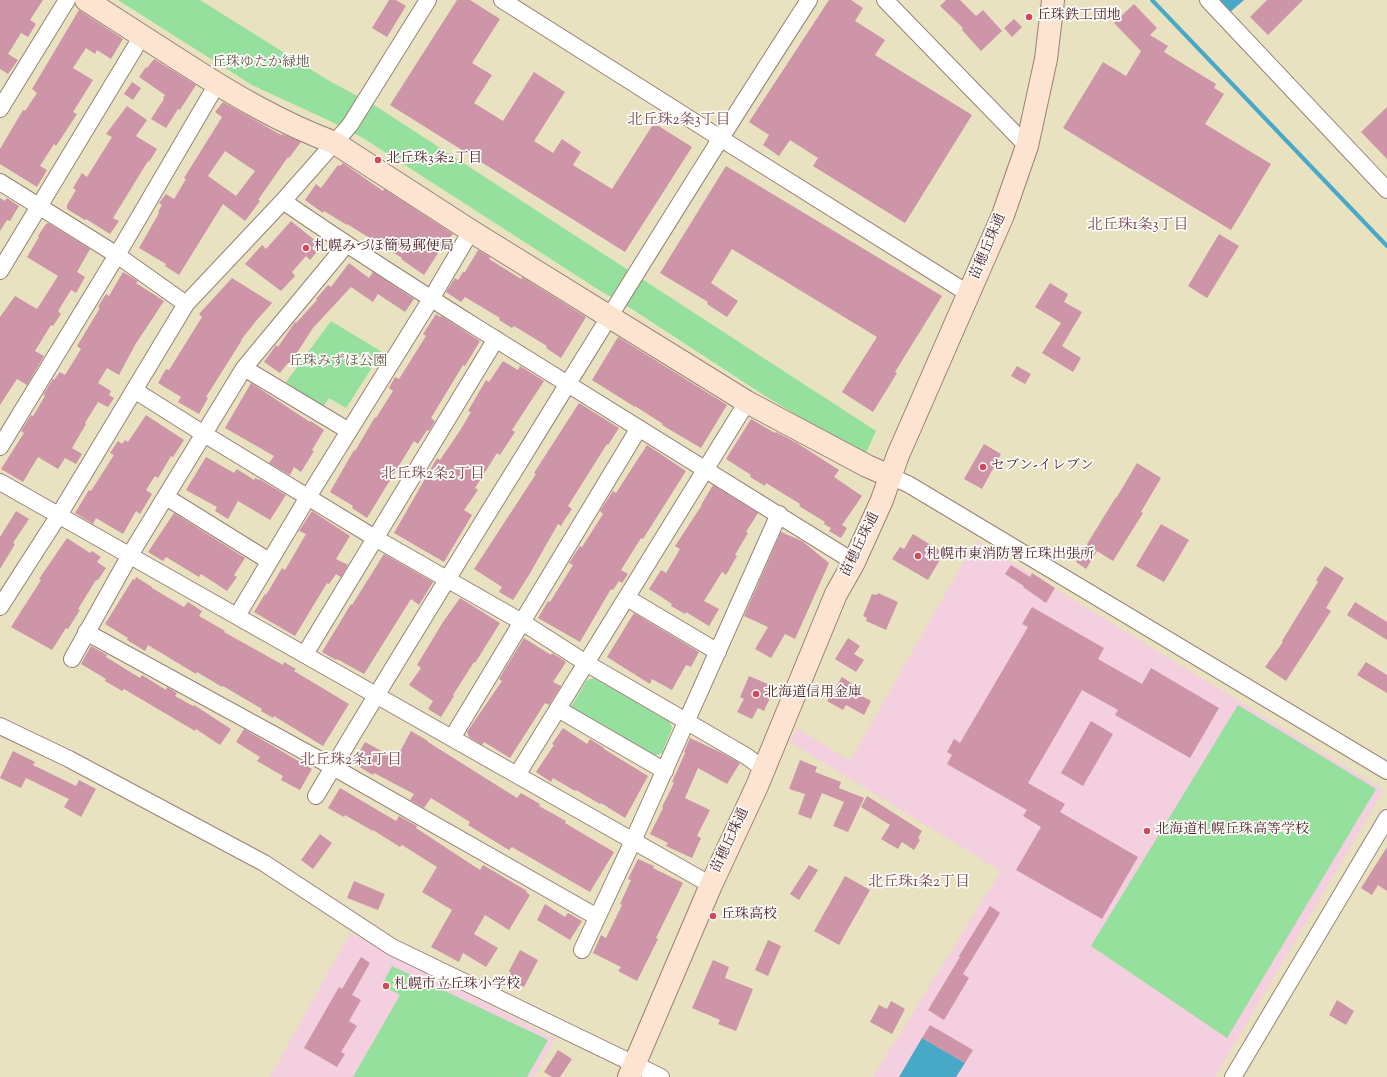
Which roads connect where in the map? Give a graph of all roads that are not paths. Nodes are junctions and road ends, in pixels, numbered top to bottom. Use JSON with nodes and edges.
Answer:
{"nodes":[{"id":1,"x":67,"y":0,"type":"edge"},
{"id":2,"x":86,"y":0,"type":"edge"},
{"id":3,"x":428,"y":0,"type":"edge"},
{"id":4,"x":502,"y":0,"type":"edge"},
{"id":5,"x":809,"y":0,"type":"edge"},
{"id":6,"x":885,"y":0,"type":"edge"},
{"id":7,"x":1053,"y":0,"type":"edge"},
{"id":8,"x":1208,"y":0,"type":"edge"},
{"id":9,"x":142,"y":36,"type":"junction"},
{"id":10,"x":217,"y":84,"type":"junction"},
{"id":11,"x":0,"y":110,"type":"edge"},
{"id":12,"x":720,"y":138,"type":"junction"},
{"id":13,"x":335,"y":143,"type":"junction"},
{"id":14,"x":1027,"y":146,"type":"junction"},
{"id":15,"x":0,"y":182,"type":"edge"},
{"id":16,"x":1387,"y":190,"type":"edge"},
{"id":17,"x":283,"y":201,"type":"junction"},
{"id":18,"x":39,"y":206,"type":"junction"},
{"id":19,"x":471,"y":231,"type":"junction"},
{"id":20,"x":346,"y":245,"type":"junction"},
{"id":21,"x":117,"y":254,"type":"junction"},
{"id":22,"x":0,"y":272,"type":"edge"},
{"id":23,"x":969,"y":294,"type":"junction"},
{"id":24,"x":431,"y":299,"type":"junction"},
{"id":25,"x":186,"y":304,"type":"junction"},
{"id":26,"x":609,"y":316,"type":"junction"},
{"id":27,"x":496,"y":339,"type":"junction"},
{"id":28,"x":244,"y":368,"type":"junction"},
{"id":29,"x":567,"y":385,"type":"junction"},
{"id":30,"x":134,"y":390,"type":"junction"},
{"id":31,"x":747,"y":402,"type":"junction"},
{"id":32,"x":639,"y":428,"type":"junction"},
{"id":33,"x":349,"y":431,"type":"junction"},
{"id":34,"x":204,"y":434,"type":"junction"},
{"id":35,"x":0,"y":447,"type":"edge"},
{"id":36,"x":706,"y":470,"type":"junction"},
{"id":37,"x":890,"y":476,"type":"junction"},
{"id":38,"x":0,"y":482,"type":"edge"},
{"id":39,"x":166,"y":497,"type":"junction"},
{"id":40,"x":308,"y":497,"type":"junction"},
{"id":41,"x":779,"y":514,"type":"junction"},
{"id":42,"x":59,"y":515,"type":"junction"},
{"id":43,"x":375,"y":538,"type":"junction"},
{"id":44,"x":130,"y":555,"type":"junction"},
{"id":45,"x":270,"y":561,"type":"junction"},
{"id":46,"x":854,"y":562,"type":"junction"},
{"id":47,"x":447,"y":580,"type":"junction"},
{"id":48,"x":627,"y":598,"type":"junction"},
{"id":49,"x":0,"y":607,"type":"edge"},
{"id":50,"x":237,"y":616,"type":"junction"},
{"id":51,"x":522,"y":622,"type":"junction"},
{"id":52,"x":86,"y":632,"type":"junction"},
{"id":53,"x":718,"y":652,"type":"junction"},
{"id":54,"x":304,"y":654,"type":"junction"},
{"id":55,"x":72,"y":659,"type":"dead end"},
{"id":56,"x":586,"y":663,"type":"junction"},
{"id":57,"x":376,"y":695,"type":"junction"},
{"id":58,"x":558,"y":709,"type":"junction"},
{"id":59,"x":686,"y":721,"type":"junction"},
{"id":60,"x":0,"y":726,"type":"edge"},
{"id":61,"x":452,"y":738,"type":"junction"},
{"id":62,"x":333,"y":767,"type":"junction"},
{"id":63,"x":764,"y":769,"type":"junction"},
{"id":64,"x":664,"y":771,"type":"junction"},
{"id":65,"x":1387,"y":771,"type":"edge"},
{"id":66,"x":517,"y":775,"type":"junction"},
{"id":67,"x":316,"y":796,"type":"dead end"},
{"id":68,"x":1387,"y":818,"type":"edge"},
{"id":69,"x":633,"y":840,"type":"junction"},
{"id":70,"x":711,"y":885,"type":"junction"},
{"id":71,"x":597,"y":917,"type":"junction"},
{"id":72,"x":582,"y":950,"type":"dead end"},
{"id":73,"x":632,"y":1070,"type":"edge"},
{"id":74,"x":661,"y":1077,"type":"edge"},
{"id":75,"x":1233,"y":1077,"type":"edge"}],
"edges":[{"from":1,"to":11,"type":"street"},
{"from":2,"to":9,"type":"street"},
{"from":3,"to":13,"type":"street"},
{"from":4,"to":12,"type":"street"},
{"from":5,"to":12,"type":"street"},
{"from":6,"to":14,"type":"street"},
{"from":7,"to":14,"type":"street","name":"苗穂丘珠通"},
{"from":8,"to":16,"type":"street"},
{"from":9,"to":10,"type":"street"},
{"from":9,"to":18,"type":"street"},
{"from":10,"to":13,"type":"street"},
{"from":10,"to":21,"type":"street"},
{"from":12,"to":23,"type":"street"},
{"from":12,"to":26,"type":"street"},
{"from":13,"to":17,"type":"street"},
{"from":13,"to":19,"type":"street"},
{"from":14,"to":23,"type":"street","name":"苗穂丘珠通"},
{"from":15,"to":18,"type":"street"},
{"from":17,"to":20,"type":"street"},
{"from":17,"to":25,"type":"street"},
{"from":18,"to":21,"type":"street"},
{"from":18,"to":22,"type":"street"},
{"from":19,"to":24,"type":"street"},
{"from":19,"to":26,"type":"street"},
{"from":20,"to":24,"type":"street"},
{"from":20,"to":28,"type":"street"},
{"from":21,"to":25,"type":"street"},
{"from":21,"to":35,"type":"street"},
{"from":23,"to":37,"type":"street","name":"苗穂丘珠通"},
{"from":24,"to":27,"type":"street"},
{"from":24,"to":33,"type":"street"},
{"from":25,"to":30,"type":"street"},
{"from":26,"to":29,"type":"street"},
{"from":26,"to":31,"type":"street"},
{"from":27,"to":29,"type":"street"},
{"from":27,"to":43,"type":"street"},
{"from":28,"to":33,"type":"street"},
{"from":28,"to":34,"type":"street"},
{"from":29,"to":32,"type":"street"},
{"from":29,"to":47,"type":"street"},
{"from":30,"to":34,"type":"street"},
{"from":30,"to":42,"type":"street"},
{"from":31,"to":36,"type":"street"},
{"from":31,"to":37,"type":"street"},
{"from":32,"to":36,"type":"street"},
{"from":32,"to":51,"type":"street"},
{"from":33,"to":40,"type":"street"},
{"from":34,"to":39,"type":"street"},
{"from":34,"to":40,"type":"street"},
{"from":36,"to":41,"type":"street"},
{"from":36,"to":48,"type":"street"},
{"from":37,"to":46,"type":"street","name":"苗穂丘珠通"},
{"from":37,"to":65,"type":"street"},
{"from":38,"to":42,"type":"street"},
{"from":39,"to":44,"type":"street"},
{"from":39,"to":45,"type":"street"},
{"from":40,"to":43,"type":"street"},
{"from":40,"to":45,"type":"street"},
{"from":41,"to":46,"type":"street"},
{"from":41,"to":53,"type":"street"},
{"from":42,"to":44,"type":"street"},
{"from":42,"to":49,"type":"street"},
{"from":43,"to":47,"type":"street"},
{"from":43,"to":54,"type":"street"},
{"from":44,"to":50,"type":"street"},
{"from":44,"to":52,"type":"street"},
{"from":45,"to":50,"type":"street"},
{"from":46,"to":63,"type":"street","name":"苗穂丘珠通"},
{"from":47,"to":51,"type":"street"},
{"from":47,"to":57,"type":"street"},
{"from":48,"to":53,"type":"street"},
{"from":48,"to":56,"type":"street"},
{"from":50,"to":54,"type":"street"},
{"from":51,"to":56,"type":"street"},
{"from":51,"to":61,"type":"street"},
{"from":52,"to":55,"type":"street"},
{"from":52,"to":62,"type":"street"},
{"from":53,"to":59,"type":"street"},
{"from":54,"to":57,"type":"street"},
{"from":56,"to":58,"type":"street"},
{"from":56,"to":59,"type":"street"},
{"from":57,"to":61,"type":"street"},
{"from":57,"to":62,"type":"street"},
{"from":58,"to":64,"type":"street"},
{"from":58,"to":66,"type":"street"},
{"from":59,"to":63,"type":"street"},
{"from":59,"to":64,"type":"street"},
{"from":60,"to":73,"type":"street"},
{"from":61,"to":66,"type":"street"},
{"from":62,"to":67,"type":"street"},
{"from":62,"to":71,"type":"street"},
{"from":63,"to":70,"type":"street","name":"苗穂丘珠通"},
{"from":64,"to":69,"type":"street"},
{"from":66,"to":69,"type":"street"},
{"from":68,"to":75,"type":"street"},
{"from":69,"to":70,"type":"street"},
{"from":69,"to":71,"type":"street"},
{"from":70,"to":73,"type":"street","name":"苗穂丘珠通"},
{"from":71,"to":72,"type":"street"},
{"from":73,"to":74,"type":"street"}]}
